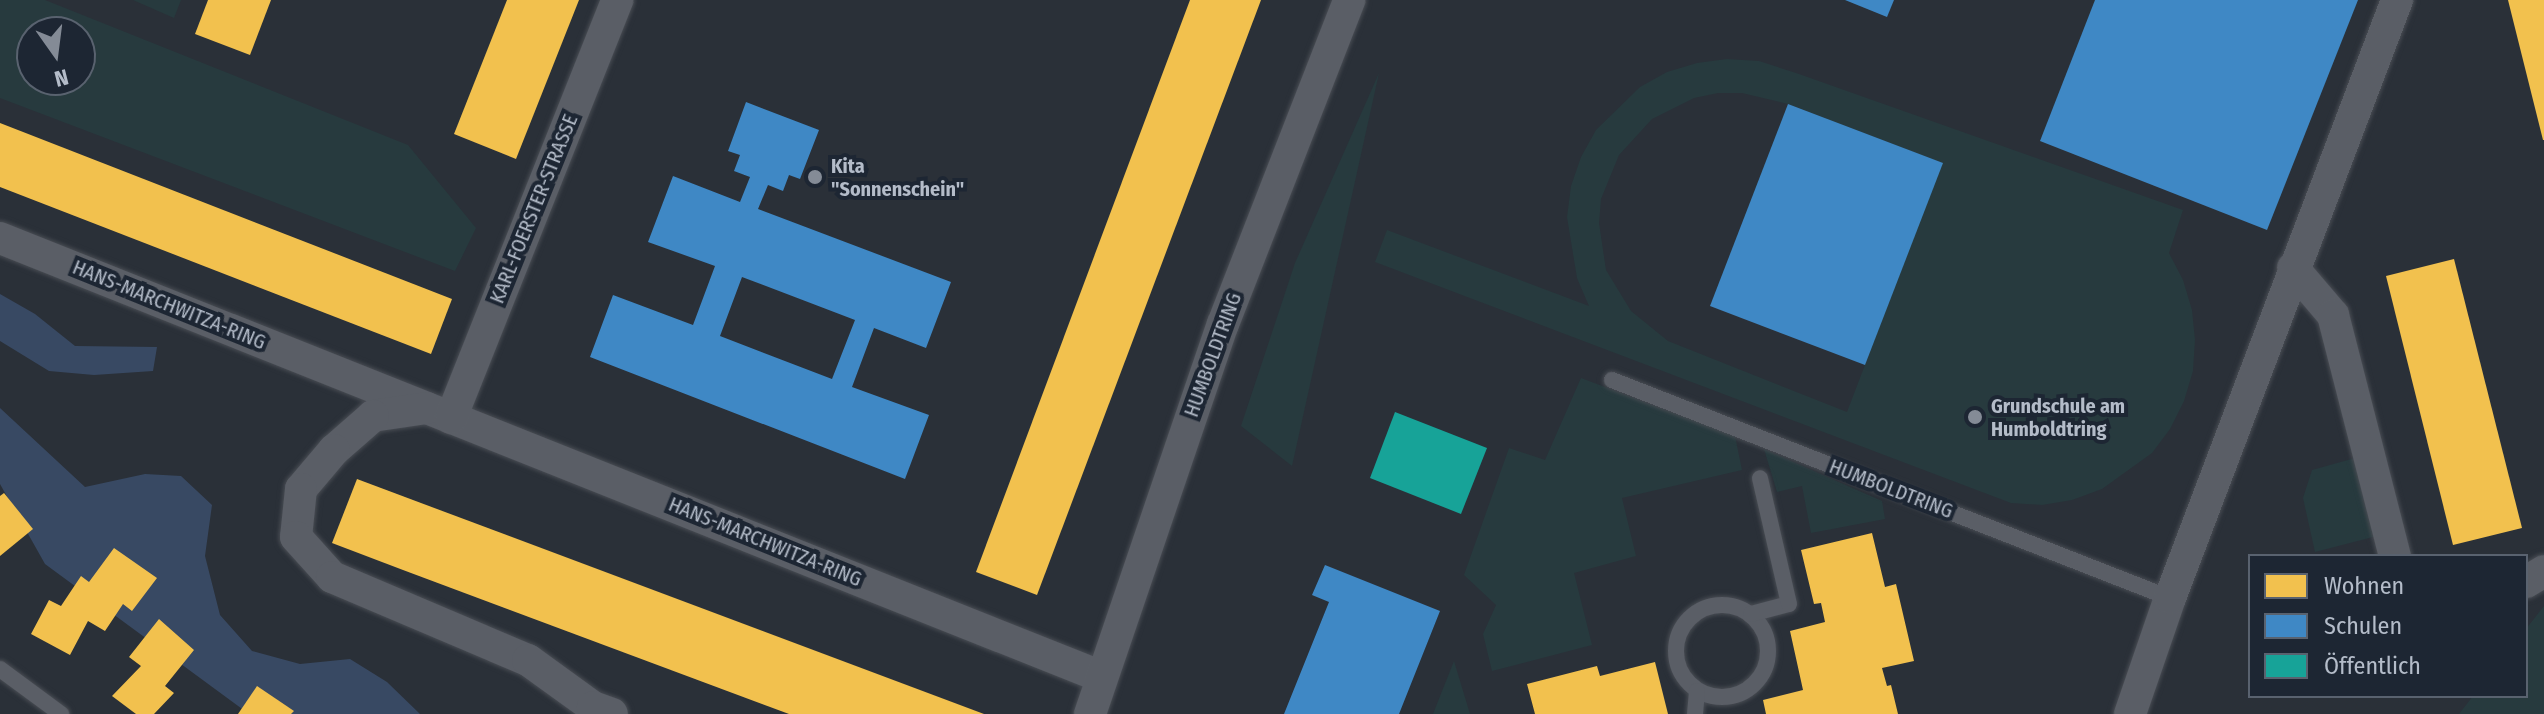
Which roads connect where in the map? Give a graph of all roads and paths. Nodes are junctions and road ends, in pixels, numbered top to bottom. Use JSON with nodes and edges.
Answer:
{"nodes":[{"id":1,"x":617,"y":0,"type":"edge"},
{"id":2,"x":1349,"y":0,"type":"edge"},
{"id":3,"x":2397,"y":0,"type":"edge"},
{"id":4,"x":0,"y":238,"type":"edge"},
{"id":5,"x":2293,"y":268,"type":"junction"},
{"id":6,"x":1612,"y":380,"type":"dead end"},
{"id":7,"x":440,"y":413,"type":"junction"},
{"id":8,"x":1760,"y":478,"type":"dead end"},
{"id":9,"x":2394,"y":554,"type":"edge"},
{"id":10,"x":2170,"y":598,"type":"junction"},
{"id":11,"x":1751,"y":614,"type":"junction"},
{"id":12,"x":0,"y":669,"type":"edge"},
{"id":13,"x":1102,"y":677,"type":"junction"},
{"id":14,"x":1697,"y":691,"type":"junction"},
{"id":15,"x":61,"y":714,"type":"edge"},
{"id":16,"x":612,"y":714,"type":"edge"},
{"id":17,"x":1090,"y":714,"type":"edge"},
{"id":18,"x":1695,"y":714,"type":"edge"},
{"id":19,"x":2130,"y":714,"type":"edge"}],
"edges":[{"from":1,"to":7,"type":"street","name":"KARL-FOERSTER-STRASSE"},
{"from":2,"to":13,"type":"street","name":"HUMBOLDTRING"},
{"from":3,"to":5,"type":"street"},
{"from":4,"to":7,"type":"street","name":"HANS-MARCHWITZA-RING"},
{"from":5,"to":9,"type":"street"},
{"from":5,"to":10,"type":"street"},
{"from":6,"to":10,"type":"lane","name":"HUMBOLDTRING"},
{"from":7,"to":13,"type":"street","name":"HANS-MARCHWITZA-RING"},
{"from":7,"to":16,"type":"street","name":"HANS-MARCHWITZA-RING"},
{"from":8,"to":11,"type":"lane"},
{"from":10,"to":19,"type":"street"},
{"from":11,"to":14,"type":"lane"},
{"from":11,"to":14,"type":"lane"},
{"from":12,"to":15,"type":"lane"},
{"from":13,"to":17,"type":"street","name":"HUMBOLDTRING"},
{"from":14,"to":18,"type":"lane"}]}
